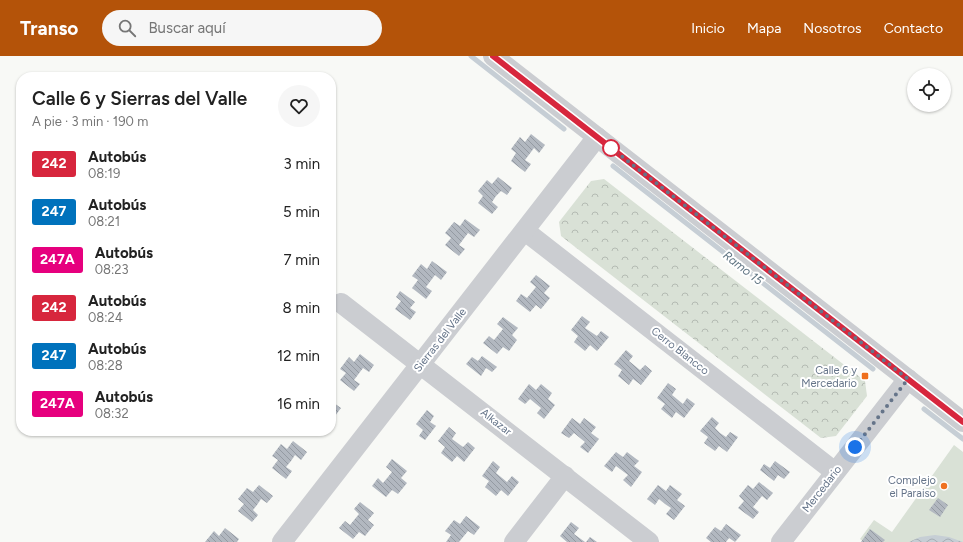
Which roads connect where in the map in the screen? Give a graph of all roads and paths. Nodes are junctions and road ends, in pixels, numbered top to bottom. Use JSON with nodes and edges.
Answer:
{"nodes":[{"id":1,"x":493,"y":56,"type":"edge"},
{"id":2,"x":597,"y":137,"type":"junction"},
{"id":3,"x":525,"y":231,"type":"junction"},
{"id":4,"x":341,"y":303,"type":"dead end"},
{"id":5,"x":420,"y":364,"type":"junction"},
{"id":6,"x":908,"y":379,"type":"junction"},
{"id":7,"x":963,"y":422,"type":"edge"},
{"id":8,"x":835,"y":472,"type":"junction"},
{"id":9,"x":565,"y":476,"type":"junction"},
{"id":10,"x":282,"y":542,"type":"edge"},
{"id":11,"x":514,"y":542,"type":"edge"},
{"id":12,"x":649,"y":542,"type":"edge"},
{"id":13,"x":781,"y":542,"type":"edge"}],
"edges":[{"from":1,"to":2,"type":"street"},
{"from":2,"to":3,"type":"street","name":"Sierras del Valle"},
{"from":2,"to":6,"type":"street"},
{"from":3,"to":5,"type":"street","name":"Sierras del Valle"},
{"from":3,"to":8,"type":"street","name":"Cerro Blancco"},
{"from":4,"to":5,"type":"street","name":"Alkazar"},
{"from":5,"to":9,"type":"street","name":"Alkazar"},
{"from":5,"to":10,"type":"street","name":"Sierras del Valle"},
{"from":6,"to":7,"type":"street"},
{"from":6,"to":8,"type":"street","name":"Mercedario"},
{"from":8,"to":13,"type":"street","name":"Mercedario"},
{"from":9,"to":11,"type":"street"},
{"from":9,"to":12,"type":"street","name":"Alkazar"}]}
